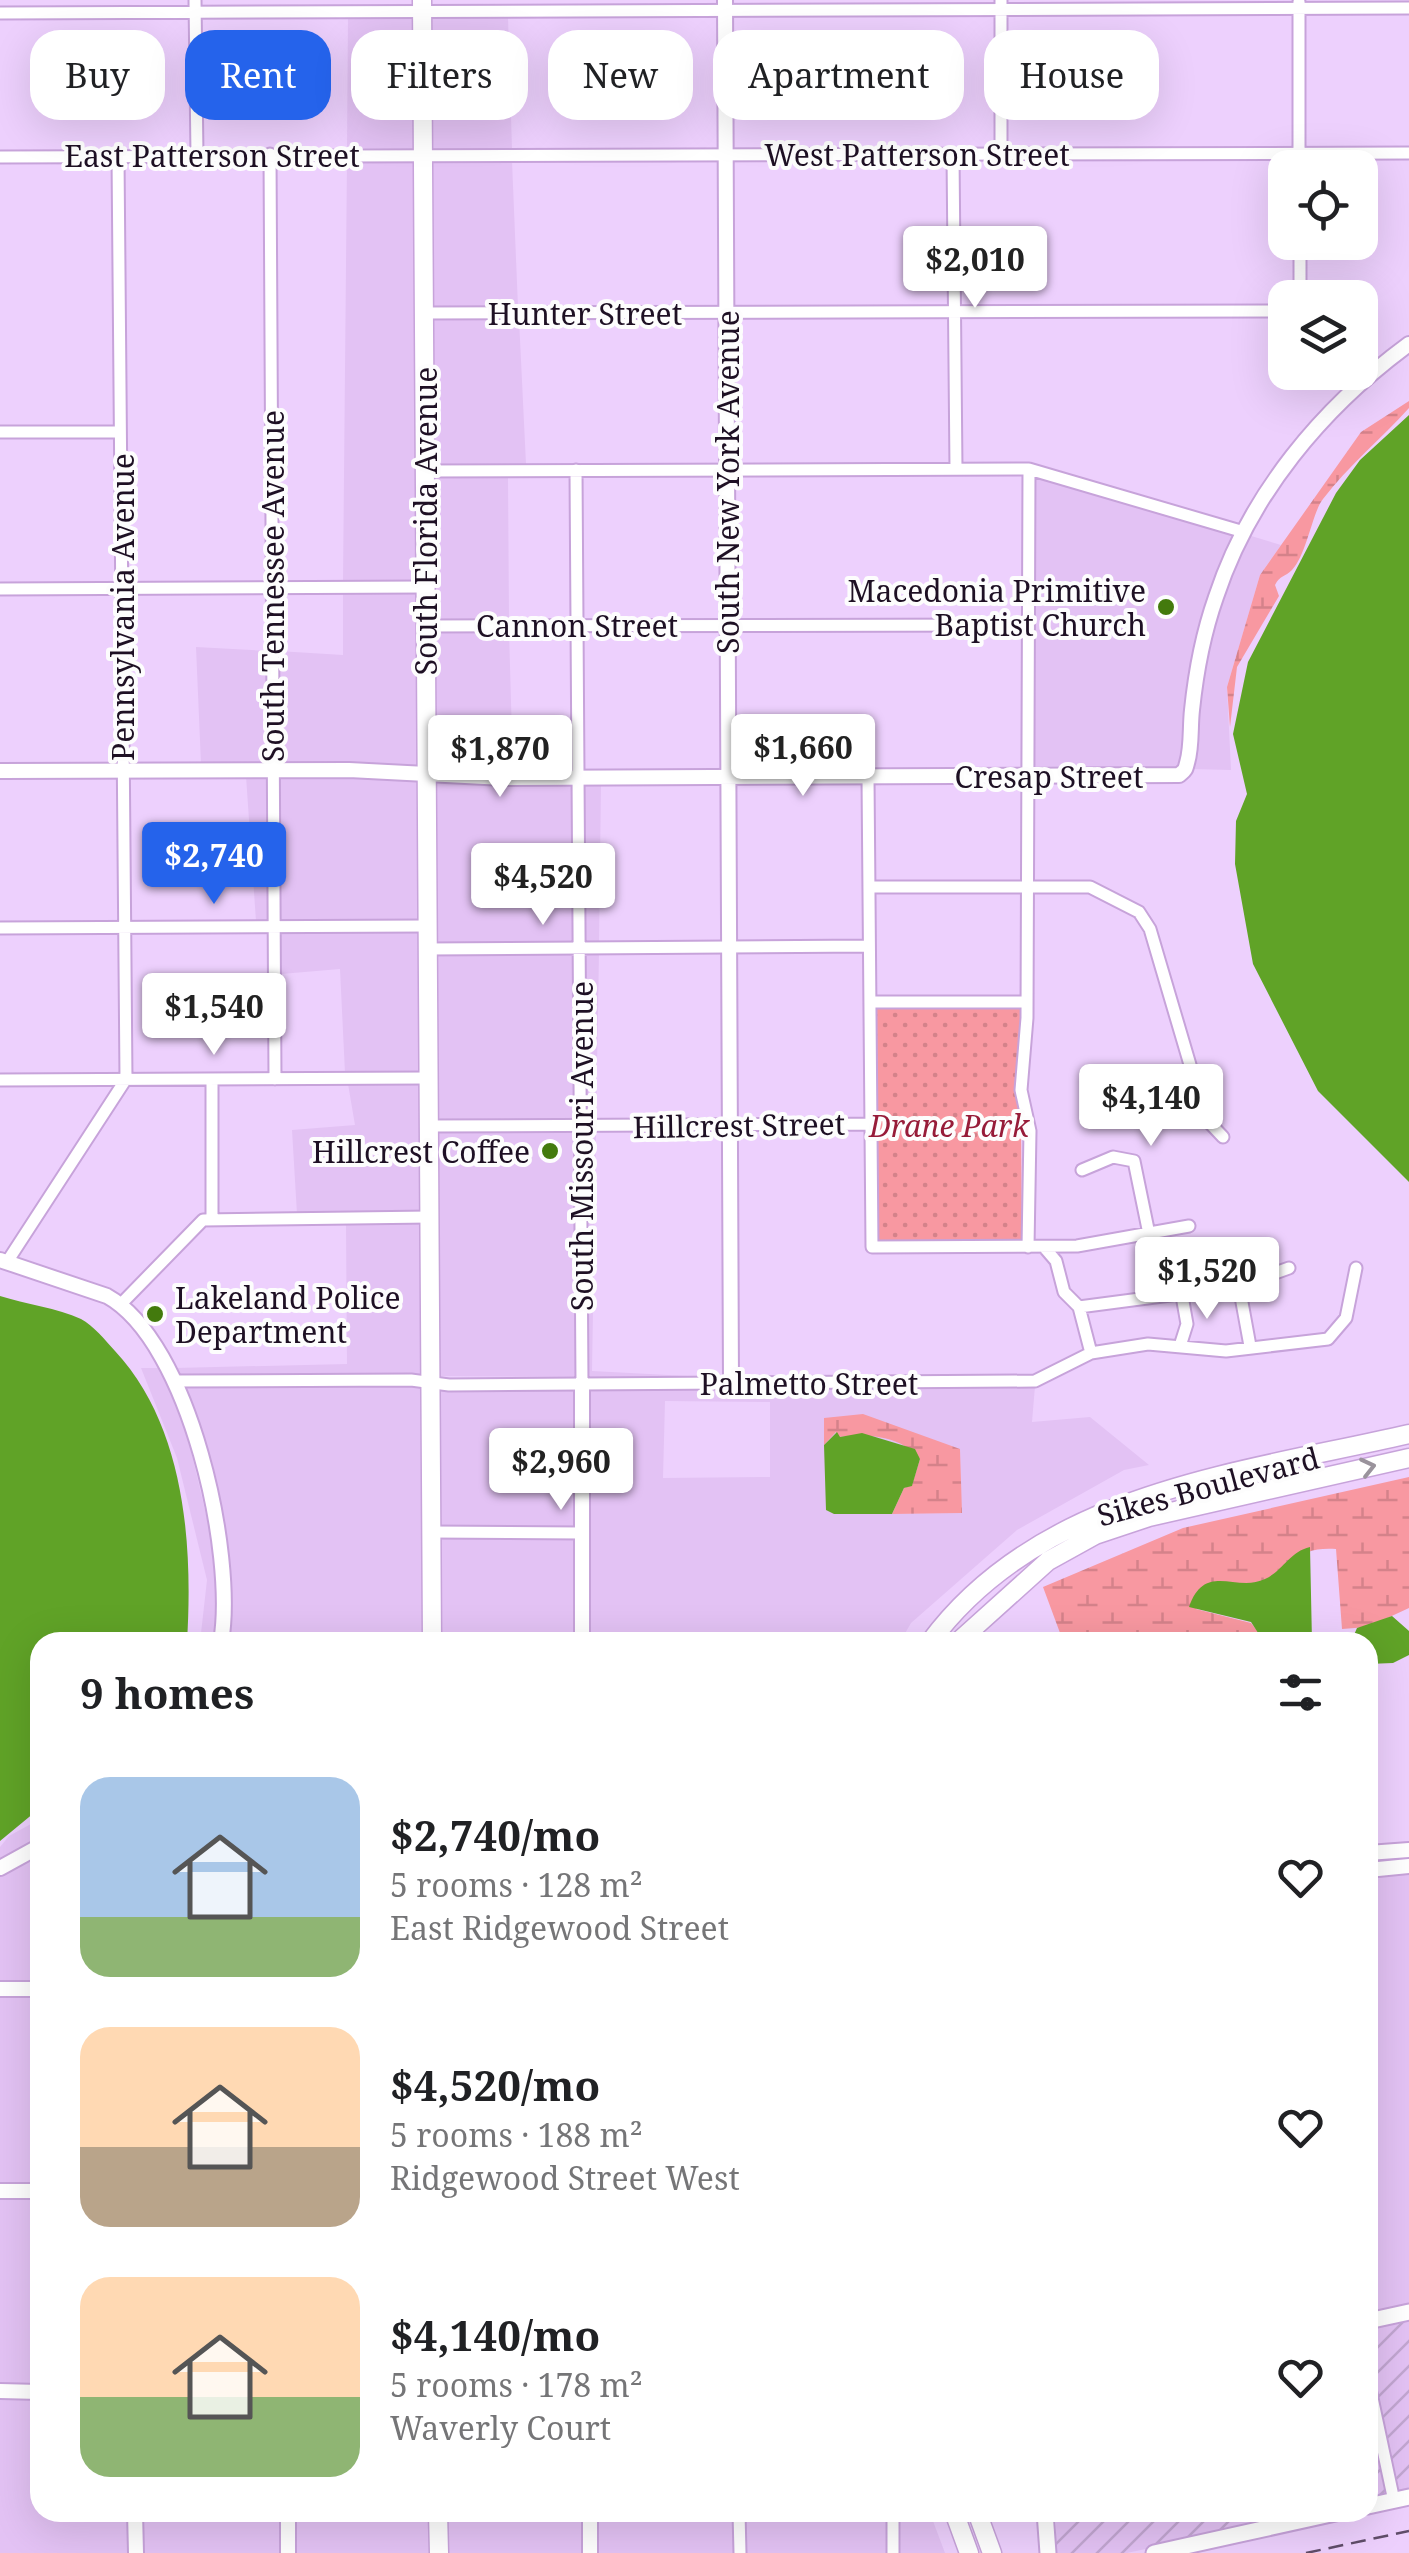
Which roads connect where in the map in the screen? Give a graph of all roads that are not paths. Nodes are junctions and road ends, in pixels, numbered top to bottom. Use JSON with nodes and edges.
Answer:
{"nodes":[{"id":1,"x":1299,"y":4,"type":"edge"},
{"id":2,"x":422,"y":5,"type":"edge"},
{"id":3,"x":725,"y":5,"type":"edge"},
{"id":4,"x":1000,"y":5,"type":"edge"},
{"id":5,"x":195,"y":6,"type":"edge"},
{"id":6,"x":1409,"y":8,"type":"edge"},
{"id":7,"x":0,"y":13,"type":"edge"},
{"id":8,"x":1299,"y":150,"type":"edge"},
{"id":9,"x":1268,"y":153,"type":"edge"},
{"id":10,"x":1378,"y":153,"type":"edge"},
{"id":11,"x":1409,"y":153,"type":"edge"},
{"id":12,"x":270,"y":154,"type":"junction"},
{"id":13,"x":726,"y":154,"type":"junction"},
{"id":14,"x":953,"y":154,"type":"junction"},
{"id":15,"x":1001,"y":154,"type":"junction"},
{"id":16,"x":196,"y":155,"type":"junction"},
{"id":17,"x":424,"y":155,"type":"junction"},
{"id":18,"x":0,"y":156,"type":"edge"},
{"id":19,"x":118,"y":156,"type":"junction"},
{"id":20,"x":1268,"y":311,"type":"edge"},
{"id":21,"x":727,"y":312,"type":"junction"},
{"id":22,"x":955,"y":312,"type":"junction"},
{"id":23,"x":424,"y":313,"type":"junction"},
{"id":24,"x":1409,"y":344,"type":"edge"},
{"id":25,"x":1378,"y":364,"type":"edge"},
{"id":26,"x":1347,"y":390,"type":"edge"},
{"id":27,"x":0,"y":432,"type":"edge"},
{"id":28,"x":120,"y":432,"type":"junction"},
{"id":29,"x":726,"y":469,"type":"junction"},
{"id":30,"x":956,"y":469,"type":"junction"},
{"id":31,"x":1029,"y":469,"type":"junction"},
{"id":32,"x":425,"y":470,"type":"junction"},
{"id":33,"x":576,"y":470,"type":"junction"},
{"id":34,"x":1244,"y":532,"type":"junction"},
{"id":35,"x":425,"y":587,"type":"junction"},
{"id":36,"x":124,"y":588,"type":"junction"},
{"id":37,"x":273,"y":588,"type":"junction"},
{"id":38,"x":0,"y":589,"type":"edge"},
{"id":39,"x":726,"y":624,"type":"junction"},
{"id":40,"x":1028,"y":624,"type":"junction"},
{"id":41,"x":578,"y":625,"type":"junction"},
{"id":42,"x":426,"y":626,"type":"junction"},
{"id":43,"x":0,"y":770,"type":"edge"},
{"id":44,"x":123,"y":770,"type":"junction"},
{"id":45,"x":274,"y":770,"type":"junction"},
{"id":46,"x":426,"y":774,"type":"junction"},
{"id":47,"x":868,"y":777,"type":"junction"},
{"id":48,"x":1026,"y":777,"type":"junction"},
{"id":49,"x":578,"y":778,"type":"junction"},
{"id":50,"x":726,"y":778,"type":"junction"},
{"id":51,"x":1026,"y":886,"type":"junction"},
{"id":52,"x":869,"y":888,"type":"junction"},
{"id":53,"x":427,"y":926,"type":"junction"},
{"id":54,"x":275,"y":927,"type":"junction"},
{"id":55,"x":0,"y":928,"type":"edge"},
{"id":56,"x":125,"y":928,"type":"junction"},
{"id":57,"x":728,"y":946,"type":"junction"},
{"id":58,"x":869,"y":946,"type":"junction"},
{"id":59,"x":580,"y":948,"type":"junction"},
{"id":60,"x":427,"y":949,"type":"junction"},
{"id":61,"x":870,"y":1002,"type":"junction"},
{"id":62,"x":1026,"y":1002,"type":"junction"},
{"id":63,"x":212,"y":1078,"type":"junction"},
{"id":64,"x":428,"y":1078,"type":"junction"},
{"id":65,"x":126,"y":1079,"type":"junction"},
{"id":66,"x":275,"y":1079,"type":"junction"},
{"id":67,"x":0,"y":1080,"type":"edge"},
{"id":68,"x":870,"y":1124,"type":"junction"},
{"id":69,"x":728,"y":1125,"type":"junction"},
{"id":70,"x":428,"y":1126,"type":"junction"},
{"id":71,"x":582,"y":1128,"type":"junction"},
{"id":72,"x":1222,"y":1137,"type":"dead end"},
{"id":73,"x":1082,"y":1170,"type":"dead end"},
{"id":74,"x":430,"y":1217,"type":"junction"},
{"id":75,"x":212,"y":1220,"type":"junction"},
{"id":76,"x":1189,"y":1226,"type":"dead end"},
{"id":77,"x":1149,"y":1234,"type":"junction"},
{"id":78,"x":1028,"y":1246,"type":"junction"},
{"id":79,"x":1044,"y":1247,"type":"junction"},
{"id":80,"x":4,"y":1261,"type":"edge"},
{"id":81,"x":1289,"y":1268,"type":"dead end"},
{"id":82,"x":1356,"y":1268,"type":"dead end"},
{"id":83,"x":1239,"y":1286,"type":"junction"},
{"id":84,"x":1182,"y":1296,"type":"junction"},
{"id":85,"x":121,"y":1304,"type":"junction"},
{"id":86,"x":1079,"y":1308,"type":"junction"},
{"id":87,"x":1180,"y":1346,"type":"junction"},
{"id":88,"x":1250,"y":1346,"type":"junction"},
{"id":89,"x":1091,"y":1353,"type":"junction"},
{"id":90,"x":176,"y":1381,"type":"junction"},
{"id":91,"x":430,"y":1381,"type":"junction"},
{"id":92,"x":582,"y":1383,"type":"junction"},
{"id":93,"x":730,"y":1384,"type":"junction"},
{"id":94,"x":1409,"y":1434,"type":"edge"},
{"id":95,"x":1409,"y":1458,"type":"edge"},
{"id":96,"x":431,"y":1532,"type":"junction"},
{"id":97,"x":1061,"y":1532,"type":"junction"},
{"id":98,"x":582,"y":1533,"type":"junction"},
{"id":99,"x":983,"y":1586,"type":"junction"},
{"id":100,"x":1000,"y":1601,"type":"junction"},
{"id":101,"x":222,"y":1632,"type":"edge"},
{"id":102,"x":432,"y":1632,"type":"edge"},
{"id":103,"x":582,"y":1632,"type":"edge"},
{"id":104,"x":939,"y":1632,"type":"edge"},
{"id":105,"x":957,"y":1632,"type":"edge"},
{"id":106,"x":968,"y":1632,"type":"edge"},
{"id":107,"x":1409,"y":1850,"type":"edge"},
{"id":108,"x":30,"y":1852,"type":"edge"},
{"id":109,"x":1378,"y":1852,"type":"edge"},
{"id":110,"x":1409,"y":1866,"type":"edge"},
{"id":111,"x":0,"y":1868,"type":"edge"},
{"id":112,"x":1378,"y":1869,"type":"edge"},
{"id":113,"x":0,"y":1989,"type":"edge"},
{"id":114,"x":30,"y":1989,"type":"edge"},
{"id":115,"x":0,"y":2191,"type":"edge"},
{"id":116,"x":30,"y":2191,"type":"edge"},
{"id":117,"x":1409,"y":2312,"type":"edge"},
{"id":118,"x":1378,"y":2319,"type":"edge"},
{"id":119,"x":0,"y":2391,"type":"edge"},
{"id":120,"x":30,"y":2392,"type":"edge"},
{"id":121,"x":1378,"y":2414,"type":"edge"},
{"id":122,"x":1402,"y":2499,"type":"edge"},
{"id":123,"x":135,"y":2522,"type":"edge"},
{"id":124,"x":288,"y":2522,"type":"edge"},
{"id":125,"x":438,"y":2522,"type":"edge"},
{"id":126,"x":590,"y":2522,"type":"edge"},
{"id":127,"x":739,"y":2522,"type":"edge"},
{"id":128,"x":893,"y":2522,"type":"edge"},
{"id":129,"x":958,"y":2522,"type":"edge"},
{"id":130,"x":983,"y":2522,"type":"edge"},
{"id":131,"x":1046,"y":2522,"type":"edge"},
{"id":132,"x":1295,"y":2522,"type":"edge"},
{"id":133,"x":991,"y":2550,"type":"edge"},
{"id":134,"x":136,"y":2553,"type":"edge"},
{"id":135,"x":288,"y":2553,"type":"edge"},
{"id":136,"x":439,"y":2553,"type":"edge"},
{"id":137,"x":590,"y":2553,"type":"edge"},
{"id":138,"x":740,"y":2553,"type":"edge"},
{"id":139,"x":893,"y":2553,"type":"edge"},
{"id":140,"x":969,"y":2553,"type":"edge"},
{"id":141,"x":1048,"y":2553,"type":"edge"},
{"id":142,"x":1154,"y":2553,"type":"edge"}],
"edges":[{"from":1,"to":4,"type":"street"},
{"from":1,"to":6,"type":"street"},
{"from":1,"to":8,"type":"street"},
{"from":2,"to":3,"type":"street"},
{"from":2,"to":5,"type":"street"},
{"from":2,"to":17,"type":"main road","name":"South Florida Avenue"},
{"from":3,"to":4,"type":"street"},
{"from":3,"to":13,"type":"street","name":"South New York Avenue"},
{"from":4,"to":15,"type":"street"},
{"from":5,"to":7,"type":"street"},
{"from":5,"to":16,"type":"street"},
{"from":9,"to":15,"type":"street","name":"West Patterson Street"},
{"from":10,"to":11,"type":"street","name":"West Patterson Street"},
{"from":12,"to":16,"type":"street","name":"East Patterson Street"},
{"from":12,"to":17,"type":"street","name":"East Patterson Street"},
{"from":12,"to":37,"type":"street","name":"South Tennessee Avenue"},
{"from":13,"to":14,"type":"street","name":"West Patterson Street"},
{"from":13,"to":17,"type":"street","name":"West Patterson Street"},
{"from":13,"to":21,"type":"street","name":"South New York Avenue"},
{"from":14,"to":15,"type":"street","name":"West Patterson Street"},
{"from":14,"to":22,"type":"street"},
{"from":16,"to":19,"type":"street","name":"East Patterson Street"},
{"from":17,"to":23,"type":"main road","name":"South Florida Avenue"},
{"from":18,"to":19,"type":"street","name":"East Patterson Street"},
{"from":19,"to":28,"type":"street","name":"Pennsylvania Avenue"},
{"from":20,"to":22,"type":"street","name":"Hunter Street"},
{"from":21,"to":22,"type":"street","name":"Hunter Street"},
{"from":21,"to":23,"type":"street","name":"Hunter Street"},
{"from":21,"to":29,"type":"street","name":"South New York Avenue"},
{"from":22,"to":30,"type":"street"},
{"from":23,"to":32,"type":"main road","name":"South Florida Avenue"},
{"from":24,"to":25,"type":"street"},
{"from":26,"to":34,"type":"street"},
{"from":27,"to":28,"type":"street"},
{"from":28,"to":36,"type":"street","name":"Pennsylvania Avenue"},
{"from":29,"to":30,"type":"street"},
{"from":29,"to":33,"type":"street"},
{"from":29,"to":39,"type":"street","name":"South New York Avenue"},
{"from":30,"to":31,"type":"street"},
{"from":31,"to":34,"type":"street"},
{"from":31,"to":40,"type":"street"},
{"from":32,"to":33,"type":"street"},
{"from":32,"to":35,"type":"main road","name":"South Florida Avenue"},
{"from":33,"to":41,"type":"street","name":"South Missouri Avenue"},
{"from":34,"to":48,"type":"street","name":"Cresap Street"},
{"from":35,"to":37,"type":"street"},
{"from":35,"to":42,"type":"main road","name":"South Florida Avenue"},
{"from":36,"to":37,"type":"street"},
{"from":36,"to":38,"type":"street"},
{"from":36,"to":44,"type":"street","name":"Pennsylvania Avenue"},
{"from":37,"to":45,"type":"street","name":"South Tennessee Avenue"},
{"from":39,"to":40,"type":"street","name":"Cannon Street"},
{"from":39,"to":41,"type":"street","name":"Cannon Street"},
{"from":39,"to":50,"type":"street","name":"South New York Avenue"},
{"from":40,"to":48,"type":"street"},
{"from":41,"to":42,"type":"street","name":"Cannon Street"},
{"from":41,"to":49,"type":"street","name":"South Missouri Avenue"},
{"from":42,"to":46,"type":"main road","name":"South Florida Avenue"},
{"from":43,"to":44,"type":"street","name":"Cresap Street"},
{"from":44,"to":45,"type":"street","name":"Cresap Street"},
{"from":44,"to":56,"type":"street","name":"Pennsylvania Avenue"},
{"from":45,"to":46,"type":"street","name":"Cresap Street"},
{"from":45,"to":54,"type":"street","name":"South Tennessee Avenue"},
{"from":46,"to":49,"type":"street","name":"Cresap Street"},
{"from":46,"to":53,"type":"main road","name":"South Florida Avenue"},
{"from":47,"to":48,"type":"street","name":"Cresap Street"},
{"from":47,"to":50,"type":"street","name":"Cresap Street"},
{"from":47,"to":52,"type":"street"},
{"from":48,"to":51,"type":"street"},
{"from":49,"to":50,"type":"street","name":"Cresap Street"},
{"from":49,"to":59,"type":"street","name":"South Missouri Avenue"},
{"from":50,"to":57,"type":"street","name":"South New York Avenue"},
{"from":51,"to":52,"type":"street"},
{"from":51,"to":62,"type":"street"},
{"from":51,"to":72,"type":"street"},
{"from":52,"to":58,"type":"street"},
{"from":53,"to":54,"type":"street"},
{"from":53,"to":60,"type":"main road","name":"South Florida Avenue"},
{"from":54,"to":56,"type":"street"},
{"from":54,"to":66,"type":"street","name":"South Tennessee Avenue"},
{"from":55,"to":56,"type":"street"},
{"from":56,"to":65,"type":"street","name":"Pennsylvania Avenue"},
{"from":57,"to":58,"type":"street"},
{"from":57,"to":59,"type":"street"},
{"from":57,"to":69,"type":"street","name":"South New York Avenue"},
{"from":58,"to":61,"type":"street"},
{"from":59,"to":60,"type":"street"},
{"from":59,"to":71,"type":"street","name":"South Missouri Avenue"},
{"from":60,"to":64,"type":"main road","name":"South Florida Avenue"},
{"from":61,"to":62,"type":"street"},
{"from":61,"to":68,"type":"street"},
{"from":62,"to":78,"type":"street"},
{"from":63,"to":65,"type":"street"},
{"from":63,"to":66,"type":"street"},
{"from":63,"to":75,"type":"street"},
{"from":64,"to":66,"type":"street"},
{"from":64,"to":70,"type":"main road","name":"South Florida Avenue"},
{"from":65,"to":67,"type":"street"},
{"from":65,"to":80,"type":"street"},
{"from":68,"to":69,"type":"street","name":"Hillcrest Street"},
{"from":68,"to":78,"type":"street"},
{"from":69,"to":71,"type":"street","name":"Hillcrest Street"},
{"from":69,"to":93,"type":"street","name":"South New York Avenue"},
{"from":70,"to":71,"type":"street","name":"Hillcrest Street"},
{"from":70,"to":74,"type":"main road","name":"South Florida Avenue"},
{"from":71,"to":92,"type":"street","name":"South Missouri Avenue"},
{"from":73,"to":77,"type":"street"},
{"from":74,"to":75,"type":"street"},
{"from":74,"to":91,"type":"main road","name":"South Florida Avenue"},
{"from":75,"to":85,"type":"street"},
{"from":76,"to":77,"type":"street"},
{"from":77,"to":79,"type":"street"},
{"from":78,"to":79,"type":"street"},
{"from":79,"to":86,"type":"street"},
{"from":80,"to":85,"type":"street"},
{"from":81,"to":83,"type":"street"},
{"from":82,"to":88,"type":"street"},
{"from":83,"to":84,"type":"street"},
{"from":83,"to":88,"type":"street"},
{"from":84,"to":86,"type":"street"},
{"from":84,"to":87,"type":"street"},
{"from":85,"to":90,"type":"street"},
{"from":86,"to":89,"type":"street"},
{"from":87,"to":88,"type":"street"},
{"from":87,"to":89,"type":"street"},
{"from":89,"to":93,"type":"street","name":"Palmetto Street"},
{"from":90,"to":91,"type":"street","name":"Palmetto Street"},
{"from":90,"to":101,"type":"street"},
{"from":91,"to":92,"type":"street","name":"Palmetto Street"},
{"from":91,"to":96,"type":"main road","name":"South Florida Avenue"},
{"from":92,"to":93,"type":"street","name":"Palmetto Street"},
{"from":92,"to":98,"type":"street","name":"South Missouri Avenue"},
{"from":94,"to":97,"type":"main road","name":"Sikes Boulevard"},
{"from":100,"to":95,"type":"main road","name":"Sikes Boulevard","one_way":true},
{"from":96,"to":98,"type":"street"},
{"from":96,"to":102,"type":"main road","name":"South Florida Avenue"},
{"from":97,"to":99,"type":"main road","name":"Sikes Boulevard"},
{"from":97,"to":100,"type":"main road"},
{"from":98,"to":103,"type":"street","name":"South Missouri Avenue"},
{"from":99,"to":104,"type":"main road","name":"Sikes Boulevard"},
{"from":99,"to":105,"type":"main road"},
{"from":100,"to":106,"type":"main road","name":"Sikes Boulevard"},
{"from":107,"to":109,"type":"street"},
{"from":108,"to":111,"type":"street"},
{"from":110,"to":112,"type":"street"},
{"from":113,"to":114,"type":"street"},
{"from":115,"to":116,"type":"street"},
{"from":117,"to":118,"type":"main road"},
{"from":119,"to":120,"type":"street"},
{"from":121,"to":122,"type":"street"},
{"from":123,"to":134,"type":"street"},
{"from":124,"to":135,"type":"street"},
{"from":125,"to":136,"type":"main road"},
{"from":126,"to":137,"type":"street"},
{"from":127,"to":138,"type":"street"},
{"from":128,"to":139,"type":"street"},
{"from":129,"to":140,"type":"main road"},
{"from":130,"to":133,"type":"main road"},
{"from":131,"to":141,"type":"main road"},
{"from":132,"to":142,"type":"main road"}]}
